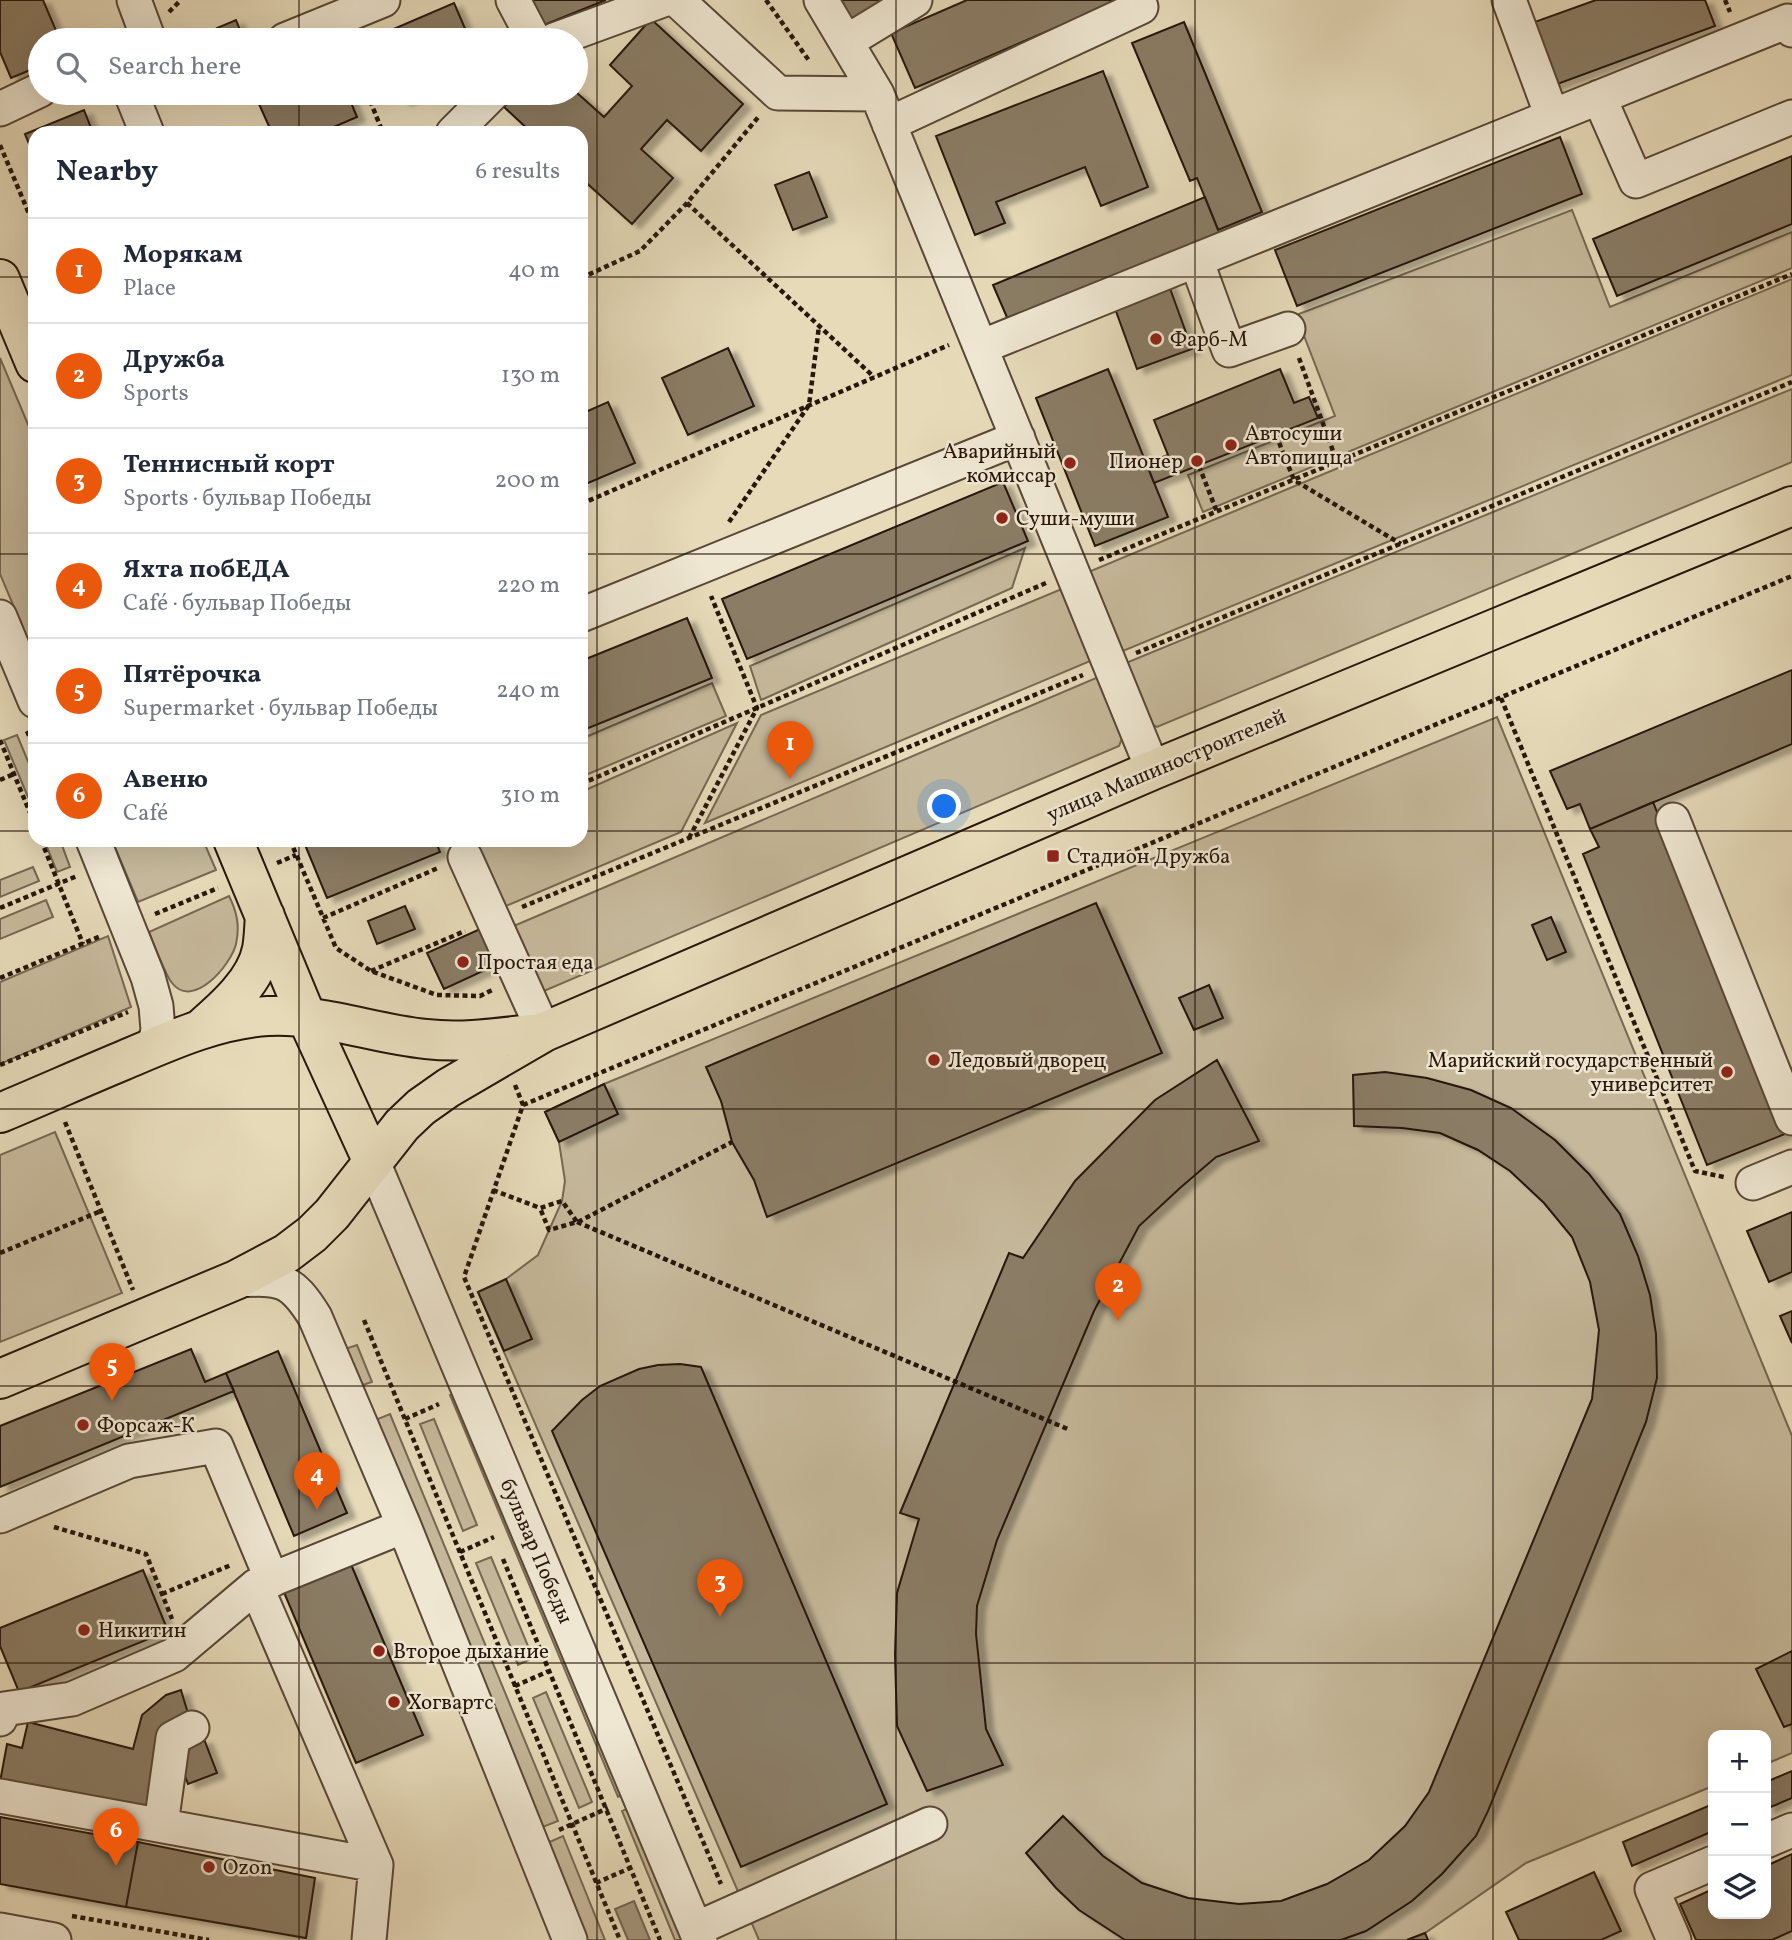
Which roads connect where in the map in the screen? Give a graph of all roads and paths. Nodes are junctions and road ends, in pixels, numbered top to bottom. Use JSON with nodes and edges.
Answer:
{"nodes":[{"id":1,"x":134,"y":0,"type":"edge"},
{"id":2,"x":383,"y":0,"type":"edge"},
{"id":3,"x":513,"y":0,"type":"edge"},
{"id":4,"x":663,"y":0,"type":"edge"},
{"id":5,"x":677,"y":0,"type":"edge"},
{"id":6,"x":766,"y":0,"type":"edge"},
{"id":7,"x":821,"y":0,"type":"edge"},
{"id":8,"x":915,"y":0,"type":"edge"},
{"id":9,"x":1509,"y":0,"type":"edge"},
{"id":10,"x":1141,"y":7,"type":"dead end"},
{"id":11,"x":144,"y":28,"type":"edge"},
{"id":12,"x":314,"y":28,"type":"edge"},
{"id":13,"x":528,"y":28,"type":"edge"},
{"id":14,"x":587,"y":28,"type":"edge"},
{"id":15,"x":1792,"y":30,"type":"edge"},
{"id":16,"x":846,"y":42,"type":"junction"},
{"id":17,"x":778,"y":93,"type":"junction"},
{"id":18,"x":831,"y":93,"type":"junction"},
{"id":19,"x":28,"y":96,"type":"edge"},
{"id":20,"x":1599,"y":97,"type":"junction"},
{"id":21,"x":142,"y":105,"type":"edge"},
{"id":22,"x":372,"y":105,"type":"edge"},
{"id":23,"x":481,"y":105,"type":"edge"},
{"id":24,"x":0,"y":109,"type":"edge"},
{"id":25,"x":883,"y":109,"type":"junction"},
{"id":26,"x":1552,"y":116,"type":"junction"},
{"id":27,"x":1792,"y":117,"type":"edge"},
{"id":28,"x":146,"y":126,"type":"edge"},
{"id":29,"x":380,"y":126,"type":"edge"},
{"id":30,"x":460,"y":126,"type":"edge"},
{"id":31,"x":0,"y":145,"type":"edge"},
{"id":32,"x":687,"y":203,"type":"junction"},
{"id":33,"x":28,"y":212,"type":"edge"},
{"id":34,"x":1196,"y":260,"type":"junction"},
{"id":35,"x":1792,"y":274,"type":"edge"},
{"id":36,"x":588,"y":275,"type":"edge"},
{"id":37,"x":0,"y":279,"type":"edge"},
{"id":38,"x":819,"y":326,"type":"junction"},
{"id":39,"x":1288,"y":329,"type":"joint"},
{"id":40,"x":978,"y":340,"type":"junction"},
{"id":41,"x":28,"y":346,"type":"edge"},
{"id":42,"x":874,"y":377,"type":"junction"},
{"id":43,"x":809,"y":405,"type":"junction"},
{"id":44,"x":1276,"y":435,"type":"dead end"},
{"id":45,"x":1018,"y":438,"type":"junction"},
{"id":46,"x":1337,"y":462,"type":"junction"},
{"id":47,"x":1199,"y":466,"type":"dead end"},
{"id":48,"x":1294,"y":480,"type":"junction"},
{"id":49,"x":588,"y":501,"type":"edge"},
{"id":50,"x":1792,"y":506,"type":"edge"},
{"id":51,"x":1217,"y":512,"type":"junction"},
{"id":52,"x":1401,"y":544,"type":"dead end"},
{"id":53,"x":699,"y":567,"type":"junction"},
{"id":54,"x":1073,"y":571,"type":"junction"},
{"id":55,"x":1792,"y":576,"type":"edge"},
{"id":56,"x":588,"y":612,"type":"edge"},
{"id":57,"x":0,"y":617,"type":"edge"},
{"id":58,"x":28,"y":684,"type":"edge"},
{"id":59,"x":1501,"y":698,"type":"junction"},
{"id":60,"x":757,"y":708,"type":"junction"},
{"id":61,"x":0,"y":740,"type":"edge"},
{"id":62,"x":1153,"y":770,"type":"junction"},
{"id":63,"x":14,"y":774,"type":"junction"},
{"id":64,"x":0,"y":780,"type":"edge"},
{"id":65,"x":588,"y":781,"type":"edge"},
{"id":66,"x":28,"y":808,"type":"edge"},
{"id":67,"x":1673,"y":820,"type":"dead end"},
{"id":68,"x":688,"y":838,"type":"dead end"},
{"id":69,"x":44,"y":847,"type":"edge"},
{"id":70,"x":236,"y":847,"type":"edge"},
{"id":71,"x":293,"y":847,"type":"edge"},
{"id":72,"x":89,"y":856,"type":"edge"},
{"id":73,"x":465,"y":857,"type":"joint"},
{"id":74,"x":59,"y":883,"type":"junction"},
{"id":75,"x":0,"y":908,"type":"edge"},
{"id":76,"x":265,"y":916,"type":"junction"},
{"id":77,"x":323,"y":918,"type":"junction"},
{"id":78,"x":83,"y":944,"type":"dead end"},
{"id":79,"x":519,"y":976,"type":"junction"},
{"id":80,"x":134,"y":1009,"type":"dead end"},
{"id":81,"x":307,"y":1018,"type":"junction"},
{"id":82,"x":200,"y":1029,"type":"junction"},
{"id":83,"x":544,"y":1032,"type":"junction"},
{"id":84,"x":154,"y":1047,"type":"junction"},
{"id":85,"x":0,"y":1065,"type":"edge"},
{"id":86,"x":513,"y":1080,"type":"dead end"},
{"id":87,"x":523,"y":1105,"type":"junction"},
{"id":88,"x":0,"y":1113,"type":"edge"},
{"id":89,"x":1792,"y":1118,"type":"edge"},
{"id":90,"x":65,"y":1122,"type":"dead end"},
{"id":91,"x":732,"y":1142,"type":"dead end"},
{"id":92,"x":373,"y":1161,"type":"junction"},
{"id":93,"x":1792,"y":1167,"type":"edge"},
{"id":94,"x":1753,"y":1183,"type":"joint"},
{"id":95,"x":493,"y":1190,"type":"junction"},
{"id":96,"x":540,"y":1208,"type":"junction"},
{"id":97,"x":101,"y":1211,"type":"junction"},
{"id":98,"x":577,"y":1222,"type":"junction"},
{"id":99,"x":0,"y":1253,"type":"edge"},
{"id":100,"x":236,"y":1280,"type":"junction"},
{"id":101,"x":144,"y":1318,"type":"junction"},
{"id":102,"x":364,"y":1320,"type":"dead end"},
{"id":103,"x":0,"y":1379,"type":"edge"},
{"id":104,"x":444,"y":1416,"type":"dead end"},
{"id":105,"x":405,"y":1419,"type":"junction"},
{"id":106,"x":1070,"y":1430,"type":"dead end"},
{"id":107,"x":3,"y":1515,"type":"edge"},
{"id":108,"x":404,"y":1526,"type":"junction"},
{"id":109,"x":460,"y":1552,"type":"junction"},
{"id":110,"x":146,"y":1554,"type":"dead end"},
{"id":111,"x":264,"y":1583,"type":"junction"},
{"id":112,"x":549,"y":1671,"type":"junction"},
{"id":113,"x":515,"y":1686,"type":"junction"},
{"id":114,"x":1,"y":1710,"type":"edge"},
{"id":115,"x":192,"y":1728,"type":"dead end"},
{"id":116,"x":676,"y":1777,"type":"junction"},
{"id":117,"x":639,"y":1794,"type":"junction"},
{"id":118,"x":0,"y":1796,"type":"edge"},
{"id":119,"x":606,"y":1809,"type":"junction"},
{"id":120,"x":572,"y":1824,"type":"junction"},
{"id":121,"x":930,"y":1824,"type":"dead end"},
{"id":122,"x":161,"y":1825,"type":"junction"},
{"id":123,"x":1792,"y":1830,"type":"edge"},
{"id":124,"x":1771,"y":1839,"type":"edge"},
{"id":125,"x":531,"y":1843,"type":"junction"},
{"id":126,"x":376,"y":1865,"type":"junction"},
{"id":127,"x":1708,"y":1865,"type":"edge"},
{"id":128,"x":630,"y":1868,"type":"junction"},
{"id":129,"x":596,"y":1882,"type":"junction"},
{"id":130,"x":733,"y":1912,"type":"junction"},
{"id":131,"x":60,"y":1927,"type":"edge"},
{"id":132,"x":3,"y":1934,"type":"edge"},
{"id":133,"x":698,"y":1935,"type":"edge"},
{"id":134,"x":209,"y":1940,"type":"edge"},
{"id":135,"x":369,"y":1940,"type":"edge"},
{"id":136,"x":570,"y":1940,"type":"edge"},
{"id":137,"x":620,"y":1940,"type":"edge"},
{"id":138,"x":660,"y":1940,"type":"edge"},
{"id":139,"x":1674,"y":1940,"type":"edge"}],
"edges":[{"from":1,"to":11,"type":"street"},
{"from":2,"to":12,"type":"street"},
{"from":3,"to":13,"type":"street"},
{"from":4,"to":14,"type":"street"},
{"from":5,"to":17,"type":"street"},
{"from":6,"to":18,"type":"path"},
{"from":7,"to":16,"type":"street"},
{"from":8,"to":16,"type":"street"},
{"from":9,"to":26,"type":"street"},
{"from":10,"to":25,"type":"street"},
{"from":15,"to":20,"type":"street"},
{"from":16,"to":25,"type":"street"},
{"from":17,"to":18,"type":"street"},
{"from":17,"to":32,"type":"path"},
{"from":18,"to":25,"type":"street"},
{"from":19,"to":24,"type":"street"},
{"from":20,"to":26,"type":"street"},
{"from":20,"to":27,"type":"street"},
{"from":21,"to":28,"type":"street"},
{"from":22,"to":29,"type":"path"},
{"from":23,"to":30,"type":"street"},
{"from":25,"to":40,"type":"street"},
{"from":26,"to":34,"type":"street"},
{"from":31,"to":33,"type":"path"},
{"from":32,"to":36,"type":"path"},
{"from":32,"to":38,"type":"path"},
{"from":34,"to":39,"type":"street"},
{"from":34,"to":40,"type":"street"},
{"from":35,"to":46,"type":"path"},
{"from":37,"to":41,"type":"main road"},
{"from":38,"to":42,"type":"path"},
{"from":38,"to":43,"type":"path"},
{"from":39,"to":46,"type":"path"},
{"from":40,"to":42,"type":"path"},
{"from":40,"to":45,"type":"street"},
{"from":42,"to":43,"type":"path"},
{"from":43,"to":49,"type":"path"},
{"from":43,"to":53,"type":"path"},
{"from":44,"to":48,"type":"path"},
{"from":45,"to":53,"type":"street"},
{"from":45,"to":54,"type":"street"},
{"from":46,"to":48,"type":"path"},
{"from":47,"to":51,"type":"path"},
{"from":48,"to":51,"type":"path"},
{"from":48,"to":52,"type":"path"},
{"from":50,"to":62,"type":"main road","name":"улица Машиностроителей"},
{"from":51,"to":54,"type":"path"},
{"from":53,"to":56,"type":"street"},
{"from":53,"to":60,"type":"path"},
{"from":54,"to":60,"type":"path"},
{"from":54,"to":62,"type":"street"},
{"from":55,"to":59,"type":"path"},
{"from":57,"to":58,"type":"street"},
{"from":59,"to":87,"type":"path"},
{"from":59,"to":94,"type":"path"},
{"from":60,"to":65,"type":"path"},
{"from":60,"to":68,"type":"path"},
{"from":61,"to":63,"type":"path"},
{"from":62,"to":83,"type":"main road","name":"улица Машиностроителей"},
{"from":63,"to":64,"type":"path"},
{"from":63,"to":66,"type":"path"},
{"from":67,"to":89,"type":"street"},
{"from":69,"to":74,"type":"path"},
{"from":70,"to":76,"type":"main road"},
{"from":71,"to":77,"type":"path"},
{"from":72,"to":74,"type":"path"},
{"from":72,"to":84,"type":"street"},
{"from":73,"to":77,"type":"path"},
{"from":73,"to":79,"type":"street"},
{"from":74,"to":75,"type":"path"},
{"from":74,"to":78,"type":"path"},
{"from":76,"to":81,"type":"main road"},
{"from":76,"to":82,"type":"main road"},
{"from":77,"to":79,"type":"path"},
{"from":79,"to":83,"type":"street"},
{"from":80,"to":85,"type":"path"},
{"from":81,"to":82,"type":"main road","name":"улица Машиностроителей"},
{"from":81,"to":83,"type":"main road","name":"улица Машиностроителей"},
{"from":81,"to":92,"type":"main road"},
{"from":82,"to":84,"type":"main road"},
{"from":83,"to":92,"type":"main road","name":"улица Машиностроителей"},
{"from":84,"to":88,"type":"main road"},
{"from":86,"to":87,"type":"path"},
{"from":87,"to":95,"type":"path"},
{"from":90,"to":97,"type":"path"},
{"from":91,"to":98,"type":"path"},
{"from":92,"to":100,"type":"main road","name":"улица Машиностроителей"},
{"from":92,"to":117,"type":"street","name":"бульвар Победы"},
{"from":93,"to":94,"type":"street"},
{"from":95,"to":96,"type":"path"},
{"from":95,"to":116,"type":"path"},
{"from":96,"to":98,"type":"path"},
{"from":96,"to":98,"type":"path"},
{"from":97,"to":99,"type":"path"},
{"from":97,"to":101,"type":"path"},
{"from":98,"to":106,"type":"path"},
{"from":100,"to":101,"type":"main road","name":"улица Машиностроителей"},
{"from":100,"to":108,"type":"street"},
{"from":101,"to":103,"type":"main road","name":"улица Машиностроителей"},
{"from":102,"to":105,"type":"path"},
{"from":104,"to":105,"type":"path"},
{"from":105,"to":109,"type":"path"},
{"from":107,"to":110,"type":"path"},
{"from":107,"to":111,"type":"street"},
{"from":108,"to":111,"type":"street"},
{"from":108,"to":125,"type":"street"},
{"from":109,"to":112,"type":"path"},
{"from":109,"to":113,"type":"path"},
{"from":111,"to":114,"type":"street"},
{"from":111,"to":126,"type":"street"},
{"from":112,"to":113,"type":"path"},
{"from":112,"to":119,"type":"path"},
{"from":113,"to":120,"type":"path"},
{"from":115,"to":122,"type":"street"},
{"from":116,"to":117,"type":"path"},
{"from":116,"to":130,"type":"path"},
{"from":117,"to":119,"type":"path"},
{"from":117,"to":133,"type":"street","name":"бульвар Победы"},
{"from":118,"to":122,"type":"street"},
{"from":119,"to":120,"type":"path"},
{"from":119,"to":128,"type":"path"},
{"from":120,"to":125,"type":"path"},
{"from":120,"to":129,"type":"path"},
{"from":121,"to":130,"type":"street"},
{"from":122,"to":126,"type":"street"},
{"from":123,"to":124,"type":"street"},
{"from":125,"to":136,"type":"street"},
{"from":126,"to":135,"type":"street"},
{"from":127,"to":139,"type":"street"},
{"from":128,"to":129,"type":"path"},
{"from":128,"to":138,"type":"path"},
{"from":129,"to":137,"type":"path"},
{"from":130,"to":133,"type":"street"},
{"from":131,"to":132,"type":"street"},
{"from":131,"to":134,"type":"path"}]}
